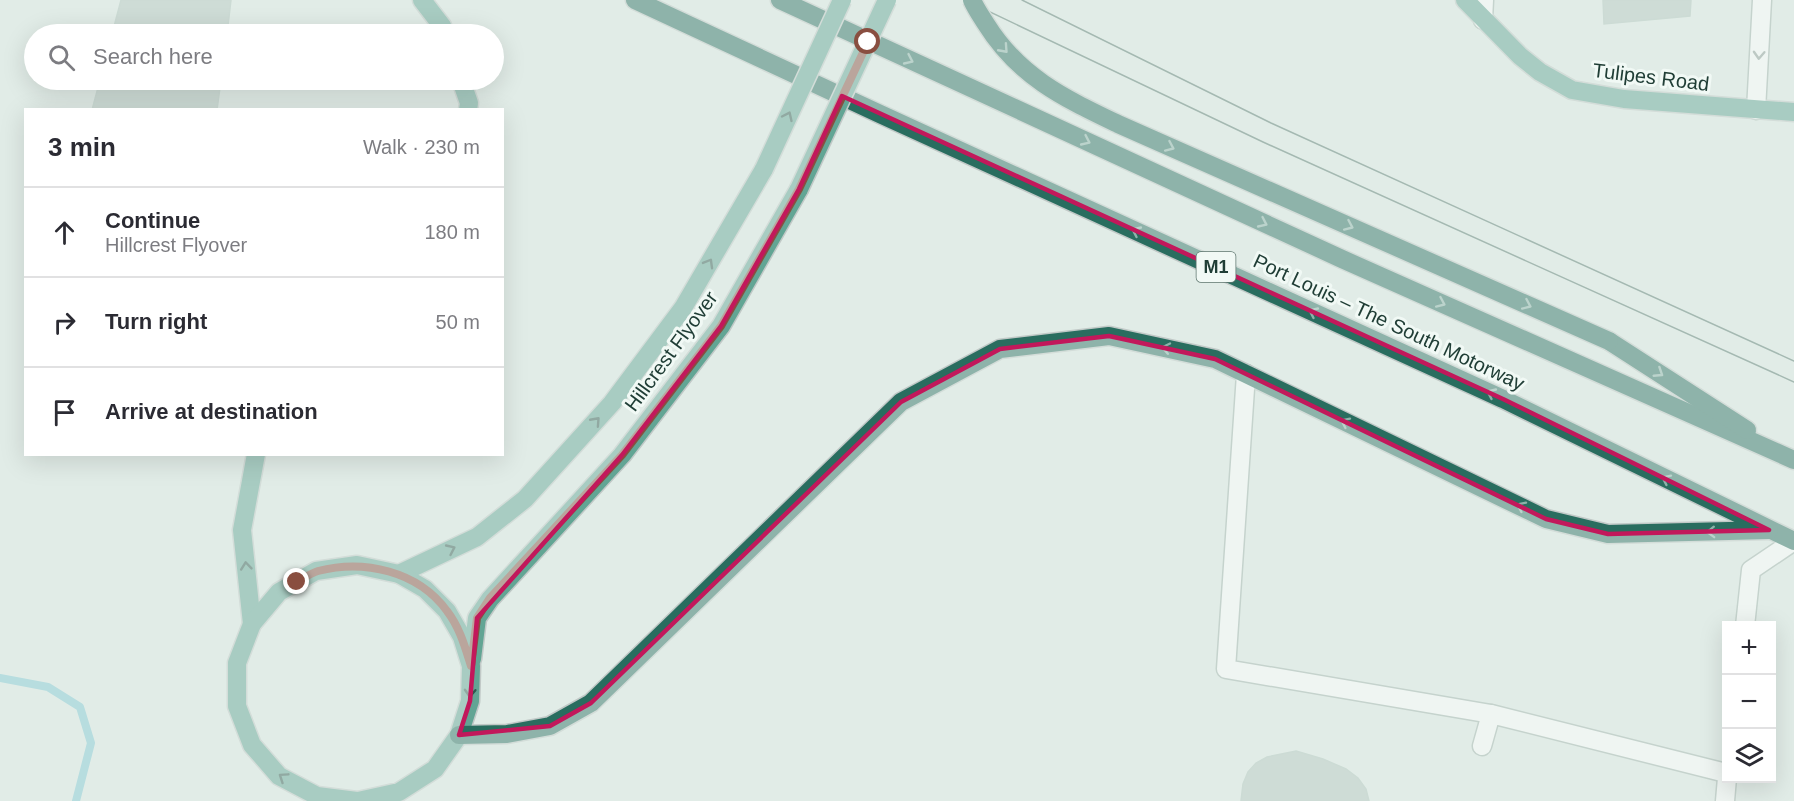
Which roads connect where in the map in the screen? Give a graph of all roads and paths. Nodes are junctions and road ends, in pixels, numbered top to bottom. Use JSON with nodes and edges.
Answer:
{"nodes":[{"id":1,"x":422,"y":0,"type":"edge"},
{"id":2,"x":635,"y":0,"type":"edge"},
{"id":3,"x":780,"y":0,"type":"edge"},
{"id":4,"x":842,"y":0,"type":"edge"},
{"id":5,"x":888,"y":0,"type":"edge"},
{"id":6,"x":972,"y":0,"type":"edge"},
{"id":7,"x":1465,"y":0,"type":"edge"},
{"id":8,"x":1484,"y":0,"type":"edge"},
{"id":9,"x":1762,"y":0,"type":"edge"},
{"id":10,"x":1483,"y":20,"type":"junction"},
{"id":11,"x":440,"y":24,"type":"edge"},
{"id":12,"x":464,"y":90,"type":"edge"},
{"id":13,"x":468,"y":108,"type":"edge"},
{"id":14,"x":1756,"y":110,"type":"junction"},
{"id":15,"x":1794,"y":112,"type":"edge"},
{"id":16,"x":1246,"y":374,"type":"junction"},
{"id":17,"x":256,"y":456,"type":"edge"},
{"id":18,"x":1794,"y":460,"type":"edge"},
{"id":19,"x":1769,"y":530,"type":"junction"},
{"id":20,"x":1794,"y":541,"type":"edge"},
{"id":21,"x":399,"y":574,"type":"junction"},
{"id":22,"x":1745,"y":621,"type":"edge"},
{"id":23,"x":252,"y":624,"type":"junction"},
{"id":24,"x":471,"y":666,"type":"junction"},
{"id":25,"x":1491,"y":714,"type":"junction"},
{"id":26,"x":459,"y":735,"type":"junction"},
{"id":27,"x":1482,"y":746,"type":"dead end"},
{"id":28,"x":1722,"y":772,"type":"edge"},
{"id":29,"x":1727,"y":783,"type":"edge"},
{"id":30,"x":358,"y":801,"type":"edge"},
{"id":31,"x":1725,"y":801,"type":"edge"}],
"edges":[{"from":1,"to":11,"type":"main road"},
{"from":19,"to":2,"type":"highway","name":"Port Louis – The South Motorway","number":"M1","one_way":true},
{"from":3,"to":18,"type":"highway","name":"Port Louis – The South Motorway","one_way":true},
{"from":21,"to":4,"type":"main road","name":"Hillcrest Flyover","one_way":true,"bridge":true},
{"from":5,"to":24,"type":"main road","name":"Hillcrest Flyover","bridge":true},
{"from":6,"to":18,"type":"highway","one_way":true,"bridge":true},
{"from":7,"to":10,"type":"main road","name":"Tulipes Road"},
{"from":8,"to":10,"type":"street"},
{"from":9,"to":14,"type":"street","one_way":true},
{"from":10,"to":14,"type":"main road","name":"Tulipes Road"},
{"from":12,"to":13,"type":"main road"},
{"from":14,"to":15,"type":"main road","name":"Tulipes Road"},
{"from":19,"to":16,"type":"highway","one_way":true},
{"from":16,"to":25,"type":"street"},
{"from":16,"to":26,"type":"highway","one_way":true},
{"from":23,"to":17,"type":"main road","one_way":true},
{"from":19,"to":20,"type":"highway","name":"Port Louis – The South Motorway","number":"M1"},
{"from":20,"to":22,"type":"street"},
{"from":21,"to":23,"type":"main road"},
{"from":21,"to":24,"type":"main road"},
{"from":30,"to":23,"type":"main road","one_way":true},
{"from":24,"to":26,"type":"main road","one_way":true},
{"from":25,"to":27,"type":"street"},
{"from":25,"to":28,"type":"street"},
{"from":26,"to":30,"type":"main road"},
{"from":29,"to":31,"type":"street"}]}
